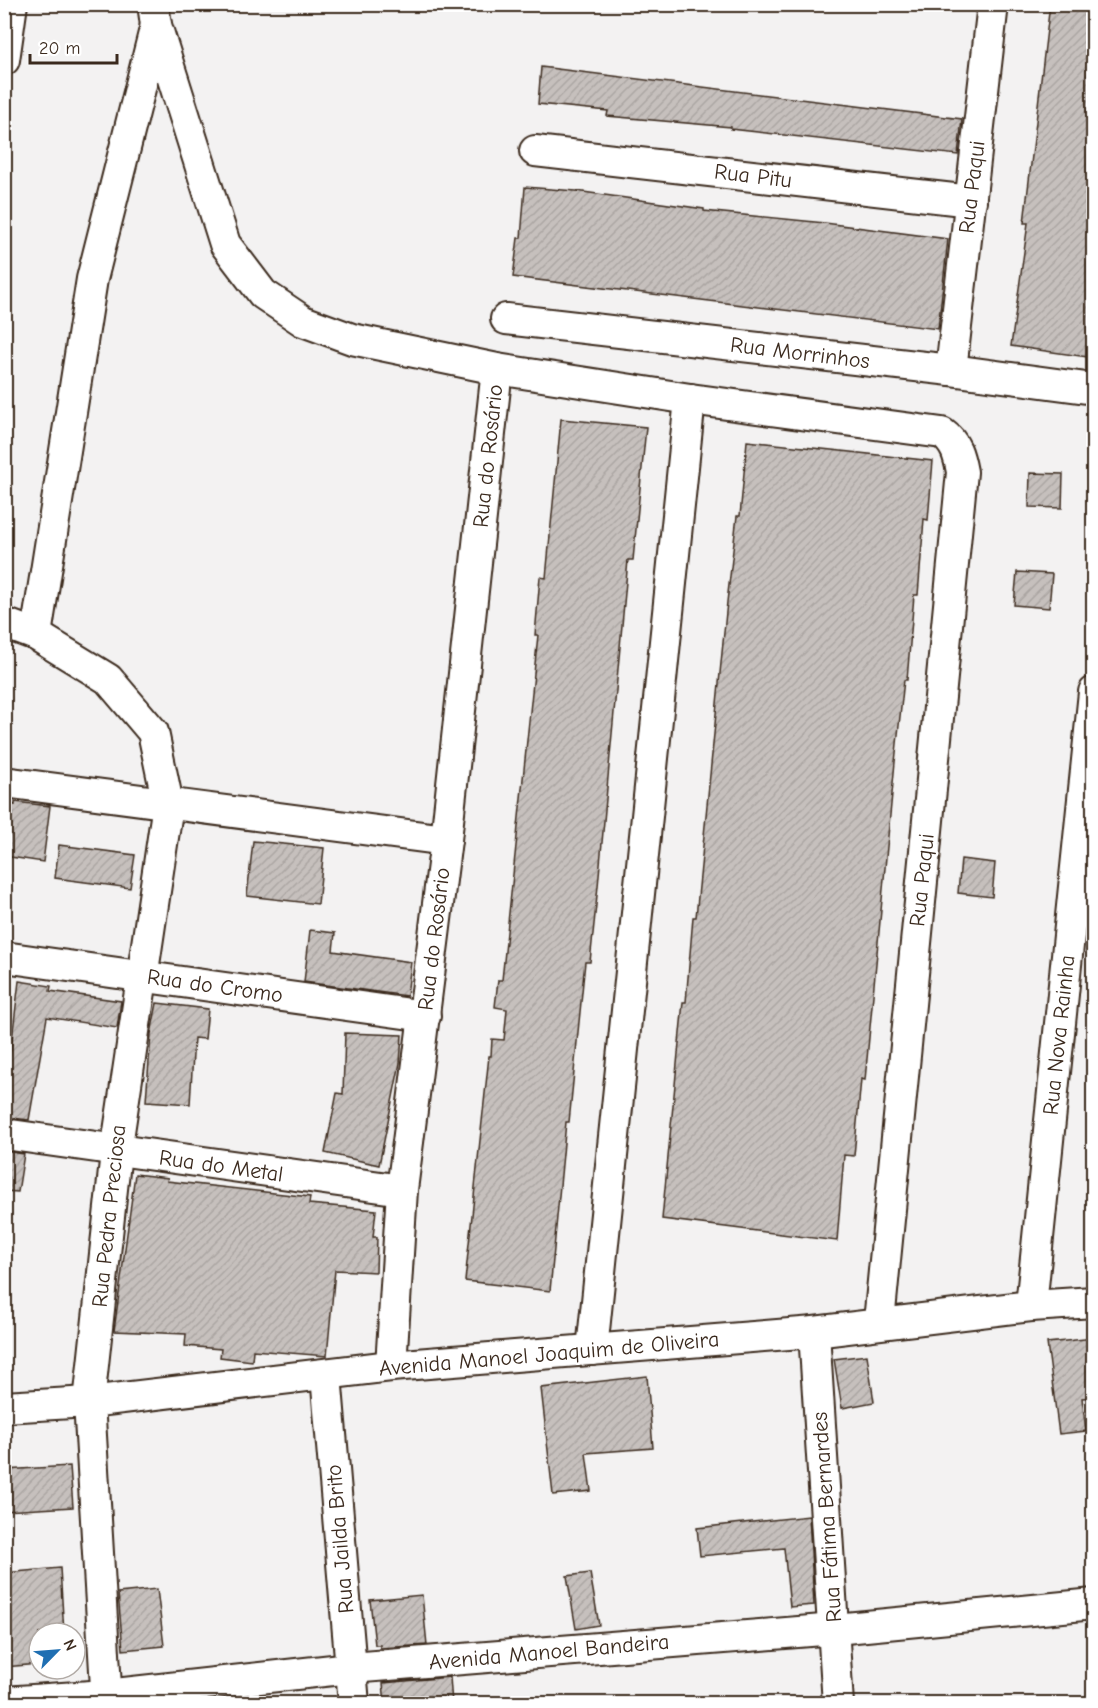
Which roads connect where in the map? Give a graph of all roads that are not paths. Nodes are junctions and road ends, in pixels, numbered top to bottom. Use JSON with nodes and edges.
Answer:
{"nodes":[{"id":1,"x":12,"y":4,"type":"edge"},
{"id":2,"x":993,"y":4,"type":"edge"},
{"id":3,"x":155,"y":15,"type":"edge"},
{"id":4,"x":4,"y":60,"type":"edge"},
{"id":5,"x":535,"y":151,"type":"dead end"},
{"id":6,"x":970,"y":201,"type":"junction"},
{"id":7,"x":506,"y":319,"type":"dead end"},
{"id":8,"x":497,"y":369,"type":"junction"},
{"id":9,"x":951,"y":370,"type":"junction"},
{"id":10,"x":1094,"y":389,"type":"edge"},
{"id":11,"x":690,"y":399,"type":"junction"},
{"id":12,"x":4,"y":624,"type":"edge"},
{"id":13,"x":36,"y":635,"type":"junction"},
{"id":14,"x":1094,"y":692,"type":"edge"},
{"id":15,"x":4,"y":782,"type":"edge"},
{"id":16,"x":168,"y":804,"type":"junction"},
{"id":17,"x":446,"y":840,"type":"junction"},
{"id":18,"x":4,"y":957,"type":"edge"},
{"id":19,"x":140,"y":976,"type":"junction"},
{"id":20,"x":425,"y":1016,"type":"junction"},
{"id":21,"x":4,"y":1134,"type":"edge"},
{"id":22,"x":116,"y":1152,"type":"junction"},
{"id":23,"x":402,"y":1190,"type":"junction"},
{"id":24,"x":1094,"y":1302,"type":"edge"},
{"id":25,"x":1031,"y":1306,"type":"junction"},
{"id":26,"x":879,"y":1322,"type":"junction"},
{"id":27,"x":814,"y":1332,"type":"junction"},
{"id":28,"x":592,"y":1350,"type":"junction"},
{"id":29,"x":391,"y":1366,"type":"junction"},
{"id":30,"x":326,"y":1375,"type":"junction"},
{"id":31,"x":89,"y":1402,"type":"junction"},
{"id":32,"x":4,"y":1407,"type":"edge"},
{"id":33,"x":1094,"y":1604,"type":"edge"},
{"id":34,"x":835,"y":1629,"type":"junction"},
{"id":35,"x":351,"y":1668,"type":"junction"},
{"id":36,"x":106,"y":1699,"type":"edge"},
{"id":37,"x":4,"y":1702,"type":"edge"},
{"id":38,"x":354,"y":1704,"type":"edge"},
{"id":39,"x":838,"y":1704,"type":"edge"}],
"edges":[{"from":1,"to":4,"type":"street"},
{"from":2,"to":6,"type":"street","name":"Rua Paqui"},
{"from":3,"to":8,"type":"street"},
{"from":3,"to":13,"type":"street"},
{"from":5,"to":6,"type":"street","name":"Rua Pitu"},
{"from":6,"to":9,"type":"street","name":"Rua Paqui"},
{"from":7,"to":9,"type":"street","name":"Rua Morrinhos"},
{"from":8,"to":11,"type":"street"},
{"from":8,"to":17,"type":"street","name":"Rua do Rosário"},
{"from":9,"to":10,"type":"street","name":"Rua Morrinhos"},
{"from":11,"to":26,"type":"street","name":"Rua Paqui"},
{"from":11,"to":28,"type":"street"},
{"from":12,"to":13,"type":"street"},
{"from":13,"to":16,"type":"street","name":"Rua Pedra Preciosa"},
{"from":14,"to":25,"type":"street","name":"Rua Nova Rainha"},
{"from":15,"to":16,"type":"street"},
{"from":16,"to":17,"type":"street"},
{"from":16,"to":19,"type":"street","name":"Rua Pedra Preciosa"},
{"from":17,"to":20,"type":"street","name":"Rua do Rosário"},
{"from":18,"to":19,"type":"street","name":"Rua do Cromo"},
{"from":19,"to":20,"type":"street","name":"Rua do Cromo"},
{"from":19,"to":22,"type":"street","name":"Rua Pedra Preciosa"},
{"from":20,"to":23,"type":"street","name":"Rua do Rosário"},
{"from":21,"to":22,"type":"street","name":"Rua do Metal"},
{"from":22,"to":23,"type":"street","name":"Rua do Metal"},
{"from":22,"to":31,"type":"street","name":"Rua Pedra Preciosa"},
{"from":23,"to":29,"type":"street","name":"Rua do Rosário"},
{"from":24,"to":25,"type":"street","name":"Avenida Manoel Joaquim de Oliveira"},
{"from":25,"to":26,"type":"street","name":"Avenida Manoel Joaquim de Oliveira"},
{"from":26,"to":27,"type":"street","name":"Avenida Manoel Joaquim de Oliveira"},
{"from":27,"to":28,"type":"street","name":"Avenida Manoel Joaquim de Oliveira"},
{"from":27,"to":34,"type":"street","name":"Rua Fátima Bernardes"},
{"from":28,"to":29,"type":"street","name":"Avenida Manoel Joaquim de Oliveira"},
{"from":29,"to":30,"type":"street","name":"Avenida Manoel Joaquim de Oliveira"},
{"from":30,"to":31,"type":"street","name":"Avenida Manoel Joaquim de Oliveira"},
{"from":30,"to":35,"type":"street","name":"Rua Jailda Brito"},
{"from":31,"to":32,"type":"street","name":"Avenida Manoel Joaquim de Oliveira"},
{"from":31,"to":36,"type":"street","name":"Rua Pedra Preciosa"},
{"from":33,"to":34,"type":"street","name":"Avenida Manoel Bandeira"},
{"from":34,"to":35,"type":"street","name":"Avenida Manoel Bandeira"},
{"from":34,"to":39,"type":"street","name":"Rua Fátima Bernardes"},
{"from":35,"to":36,"type":"street","name":"Avenida Manoel Bandeira"},
{"from":35,"to":38,"type":"street","name":"Rua Jailda Brito"},
{"from":36,"to":37,"type":"street","name":"Avenida Manoel Bandeira"}]}
